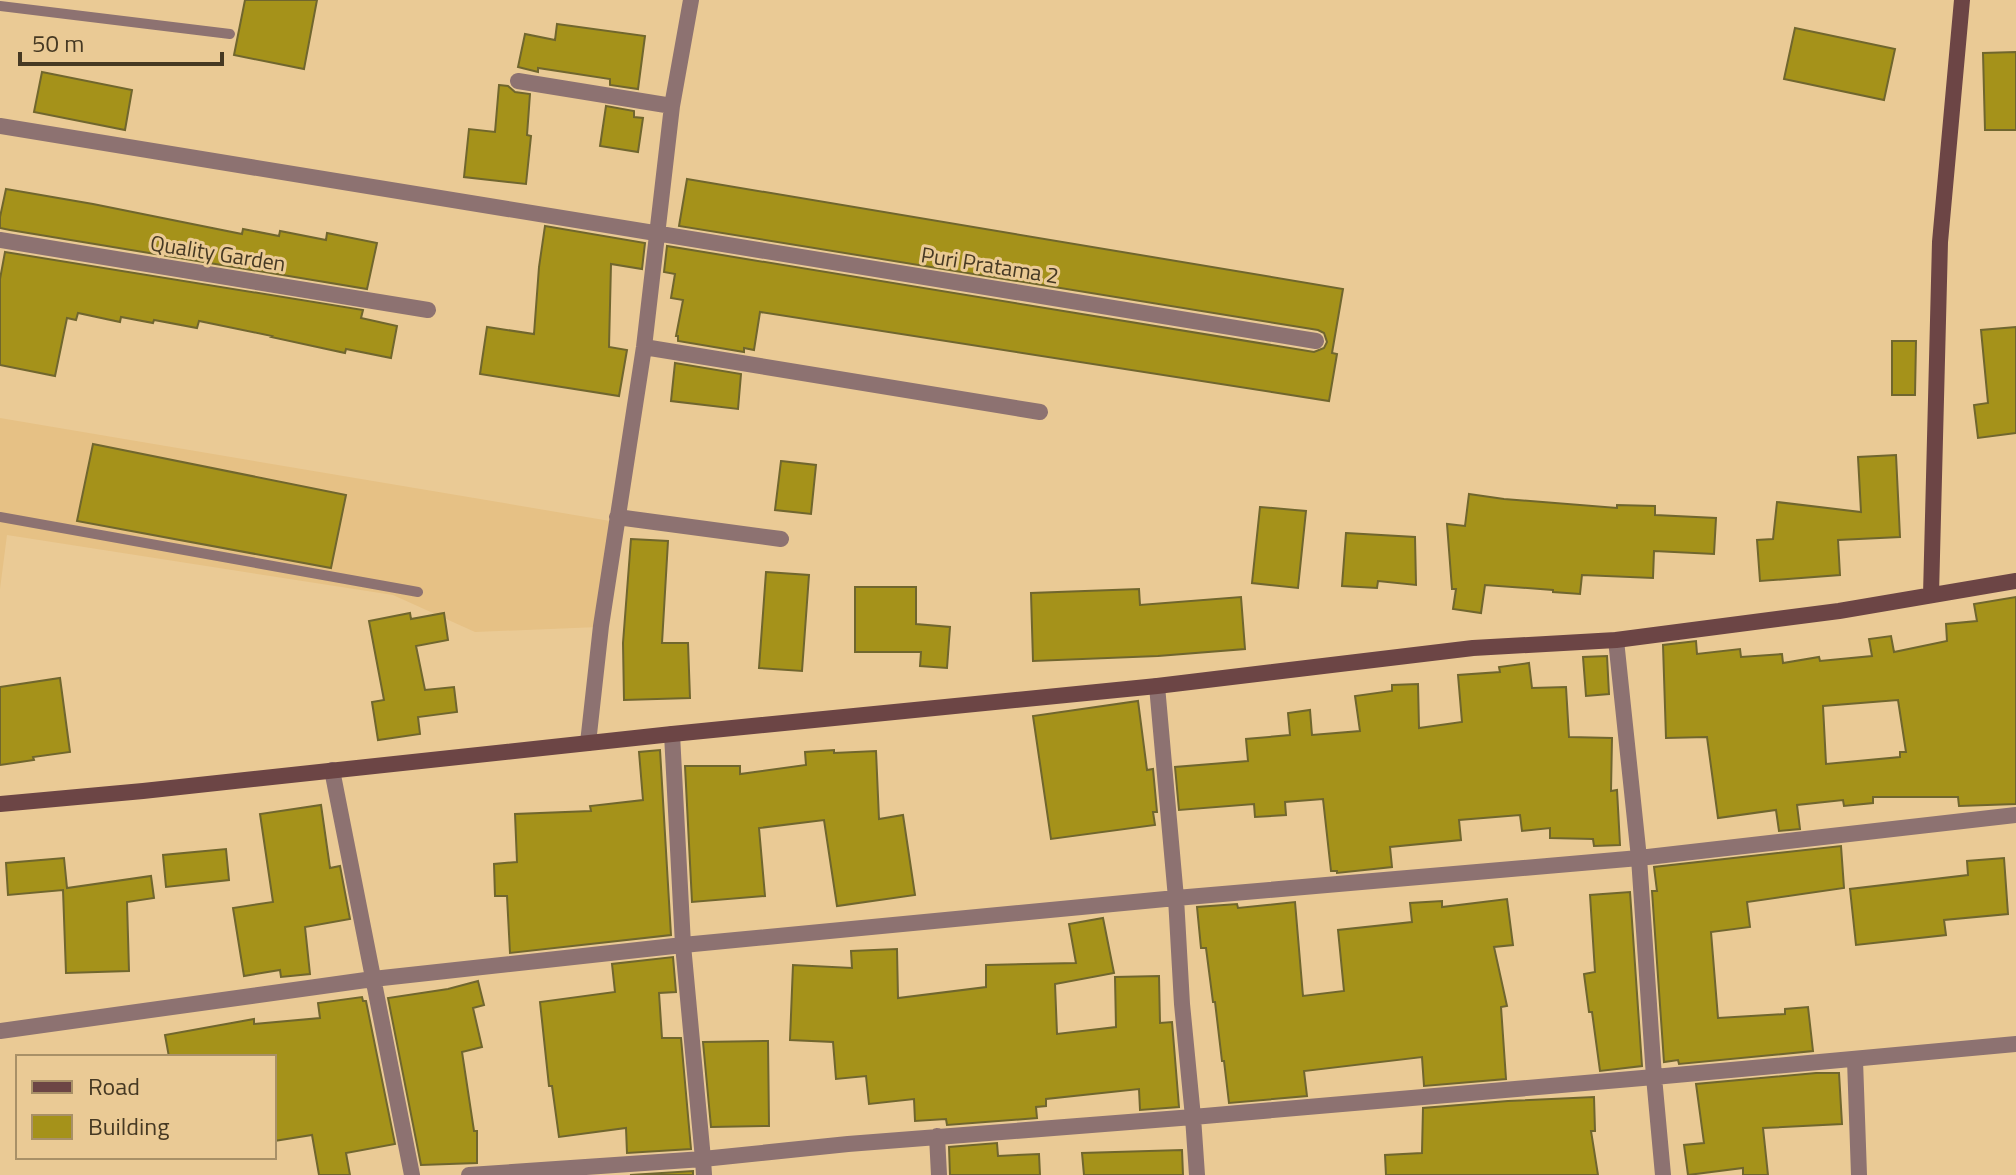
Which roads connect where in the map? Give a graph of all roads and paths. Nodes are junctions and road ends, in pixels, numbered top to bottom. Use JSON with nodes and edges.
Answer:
{"nodes":[{"id":1,"x":691,"y":0,"type":"edge"},
{"id":2,"x":1962,"y":0,"type":"edge"},
{"id":3,"x":0,"y":6,"type":"edge"},
{"id":4,"x":230,"y":34,"type":"dead end"},
{"id":5,"x":518,"y":81,"type":"dead end"},
{"id":6,"x":672,"y":106,"type":"junction"},
{"id":7,"x":0,"y":126,"type":"edge"},
{"id":8,"x":656,"y":232,"type":"junction"},
{"id":9,"x":0,"y":240,"type":"edge"},
{"id":10,"x":428,"y":310,"type":"dead end"},
{"id":11,"x":1316,"y":341,"type":"dead end"},
{"id":12,"x":644,"y":347,"type":"junction"},
{"id":13,"x":1040,"y":412,"type":"dead end"},
{"id":14,"x":0,"y":517,"type":"edge"},
{"id":15,"x":617,"y":517,"type":"junction"},
{"id":16,"x":781,"y":539,"type":"dead end"},
{"id":17,"x":2016,"y":581,"type":"edge"},
{"id":18,"x":418,"y":592,"type":"dead end"},
{"id":19,"x":1931,"y":595,"type":"junction"},
{"id":20,"x":1616,"y":640,"type":"junction"},
{"id":21,"x":1157,"y":686,"type":"junction"},
{"id":22,"x":672,"y":734,"type":"junction"},
{"id":23,"x":588,"y":743,"type":"junction"},
{"id":24,"x":332,"y":770,"type":"junction"},
{"id":25,"x":0,"y":804,"type":"edge"},
{"id":26,"x":2016,"y":815,"type":"edge"},
{"id":27,"x":1639,"y":858,"type":"junction"},
{"id":28,"x":1176,"y":898,"type":"junction"},
{"id":29,"x":683,"y":945,"type":"junction"},
{"id":30,"x":373,"y":979,"type":"junction"},
{"id":31,"x":0,"y":1031,"type":"edge"},
{"id":32,"x":2016,"y":1044,"type":"edge"},
{"id":33,"x":1855,"y":1060,"type":"junction"},
{"id":34,"x":1654,"y":1077,"type":"junction"},
{"id":35,"x":1193,"y":1117,"type":"junction"},
{"id":36,"x":937,"y":1136,"type":"junction"},
{"id":37,"x":704,"y":1167,"type":"edge"},
{"id":38,"x":412,"y":1175,"type":"edge"},
{"id":39,"x":469,"y":1175,"type":"edge"},
{"id":40,"x":939,"y":1175,"type":"edge"},
{"id":41,"x":1197,"y":1175,"type":"edge"},
{"id":42,"x":1663,"y":1175,"type":"edge"},
{"id":43,"x":1859,"y":1175,"type":"edge"}],
"edges":[{"from":1,"to":6,"type":"street"},
{"from":2,"to":19,"type":"main road"},
{"from":3,"to":4,"type":"lane"},
{"from":5,"to":6,"type":"street"},
{"from":6,"to":8,"type":"street"},
{"from":7,"to":8,"type":"street","name":"Puri Pratama 2"},
{"from":8,"to":11,"type":"street","name":"Puri Pratama 2"},
{"from":8,"to":12,"type":"street"},
{"from":9,"to":10,"type":"street","name":"Quality Garden"},
{"from":12,"to":13,"type":"street"},
{"from":12,"to":15,"type":"street"},
{"from":14,"to":18,"type":"lane"},
{"from":15,"to":16,"type":"street"},
{"from":15,"to":23,"type":"street"},
{"from":17,"to":19,"type":"main road"},
{"from":19,"to":20,"type":"main road"},
{"from":20,"to":21,"type":"main road"},
{"from":20,"to":27,"type":"street"},
{"from":21,"to":22,"type":"main road"},
{"from":21,"to":28,"type":"street"},
{"from":22,"to":23,"type":"main road"},
{"from":22,"to":29,"type":"street"},
{"from":23,"to":24,"type":"main road"},
{"from":24,"to":25,"type":"main road"},
{"from":24,"to":30,"type":"street"},
{"from":26,"to":27,"type":"street"},
{"from":27,"to":28,"type":"street"},
{"from":27,"to":34,"type":"street"},
{"from":28,"to":29,"type":"street"},
{"from":28,"to":35,"type":"street"},
{"from":29,"to":30,"type":"street"},
{"from":29,"to":37,"type":"street"},
{"from":30,"to":31,"type":"street"},
{"from":30,"to":38,"type":"street"},
{"from":32,"to":33,"type":"street"},
{"from":33,"to":34,"type":"street"},
{"from":33,"to":43,"type":"street"},
{"from":34,"to":35,"type":"street"},
{"from":34,"to":42,"type":"street"},
{"from":35,"to":36,"type":"street"},
{"from":35,"to":41,"type":"street"},
{"from":36,"to":37,"type":"street"},
{"from":36,"to":40,"type":"street"},
{"from":37,"to":39,"type":"street"}]}
